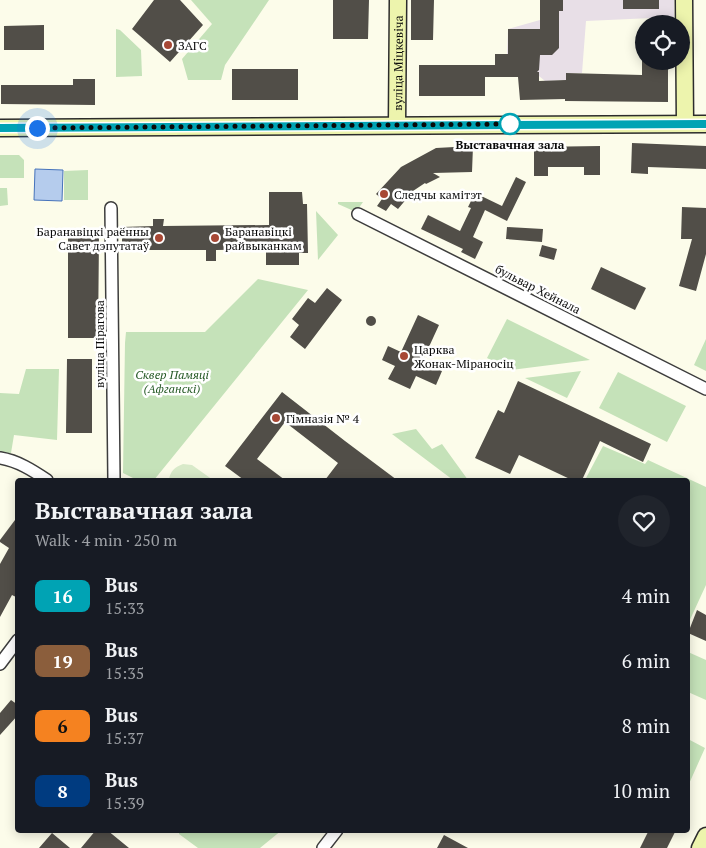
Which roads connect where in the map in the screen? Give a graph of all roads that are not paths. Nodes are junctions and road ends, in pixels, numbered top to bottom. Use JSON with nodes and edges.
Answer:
{"nodes":[{"id":1,"x":398,"y":0,"type":"edge"},
{"id":2,"x":684,"y":0,"type":"edge"},
{"id":3,"x":685,"y":124,"type":"junction"},
{"id":4,"x":706,"y":124,"type":"edge"},
{"id":5,"x":397,"y":125,"type":"junction"},
{"id":6,"x":0,"y":128,"type":"edge"},
{"id":7,"x":111,"y":208,"type":"dead end"},
{"id":8,"x":358,"y":214,"type":"dead end"},
{"id":9,"x":706,"y":389,"type":"edge"},
{"id":10,"x":0,"y":458,"type":"edge"},
{"id":11,"x":44,"y":478,"type":"edge"},
{"id":12,"x":114,"y":478,"type":"edge"},
{"id":13,"x":15,"y":644,"type":"edge"},
{"id":14,"x":0,"y":664,"type":"edge"},
{"id":15,"x":336,"y":833,"type":"edge"},
{"id":16,"x":706,"y":836,"type":"edge"},
{"id":17,"x":323,"y":848,"type":"edge"},
{"id":18,"x":700,"y":848,"type":"edge"}],
"edges":[{"from":1,"to":5,"type":"main road","name":"вуліца Міцкевіча"},
{"from":2,"to":3,"type":"main road"},
{"from":3,"to":4,"type":"main road"},
{"from":3,"to":5,"type":"main road"},
{"from":5,"to":6,"type":"main road"},
{"from":7,"to":12,"type":"street","name":"вуліца Пірагова"},
{"from":8,"to":9,"type":"street","name":"бульвар Хейнала"},
{"from":10,"to":11,"type":"street"},
{"from":13,"to":14,"type":"street"},
{"from":15,"to":17,"type":"street"},
{"from":16,"to":18,"type":"main road"}]}
